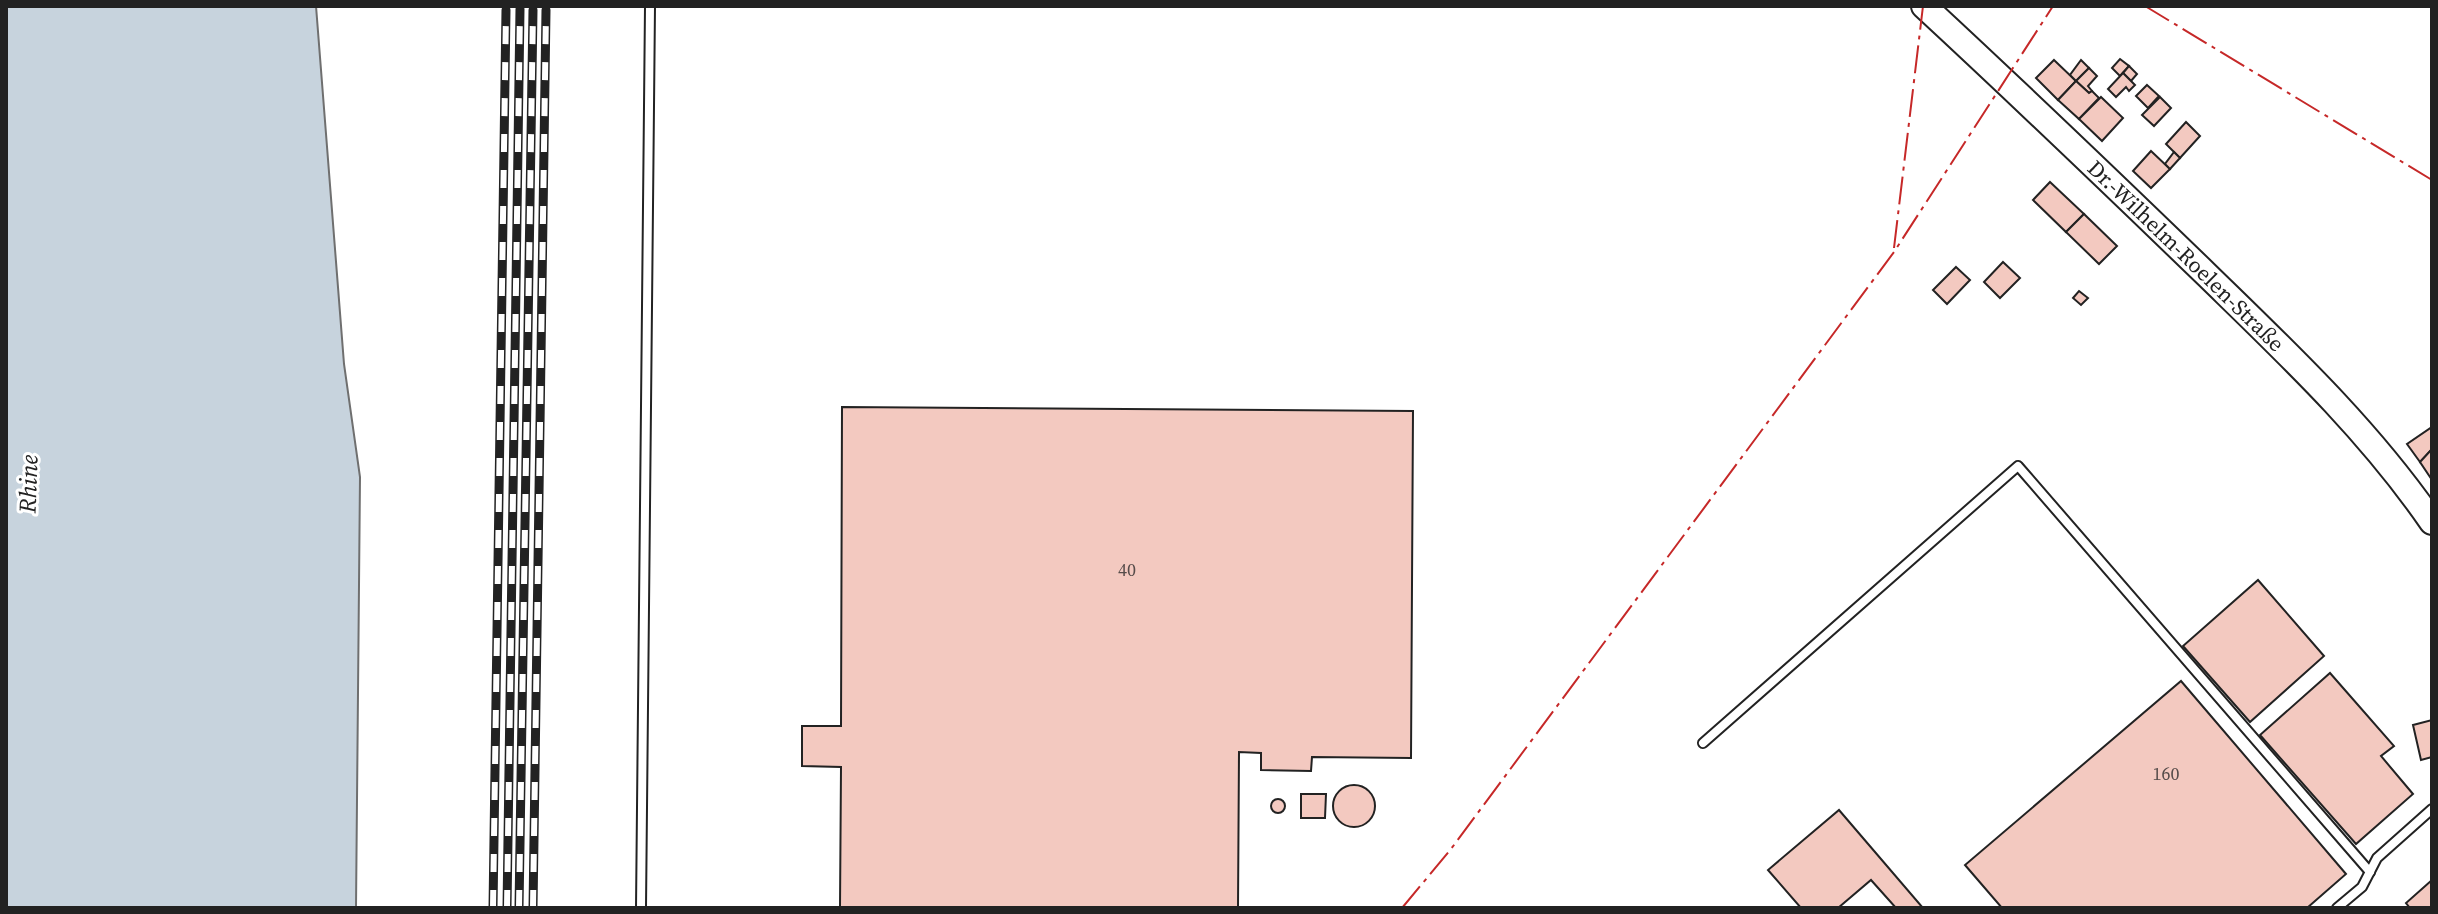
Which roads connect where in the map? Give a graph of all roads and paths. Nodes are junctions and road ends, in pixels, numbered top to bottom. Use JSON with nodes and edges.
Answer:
{"nodes":[{"id":1,"x":650,"y":6,"type":"edge"},
{"id":2,"x":1924,"y":6,"type":"edge"},
{"id":3,"x":2432,"y":522,"type":"edge"},
{"id":4,"x":1703,"y":743,"type":"dead end"},
{"id":5,"x":2432,"y":809,"type":"edge"},
{"id":6,"x":2370,"y":872,"type":"junction"},
{"id":7,"x":641,"y":908,"type":"edge"},
{"id":8,"x":2337,"y":908,"type":"edge"}],
"edges":[{"from":1,"to":7,"type":"lane"},
{"from":2,"to":3,"type":"main road","name":"Dr.-Wilhelm-Roelen-Straße"},
{"from":4,"to":6,"type":"lane"},
{"from":5,"to":6,"type":"lane"},
{"from":6,"to":8,"type":"lane"}]}
